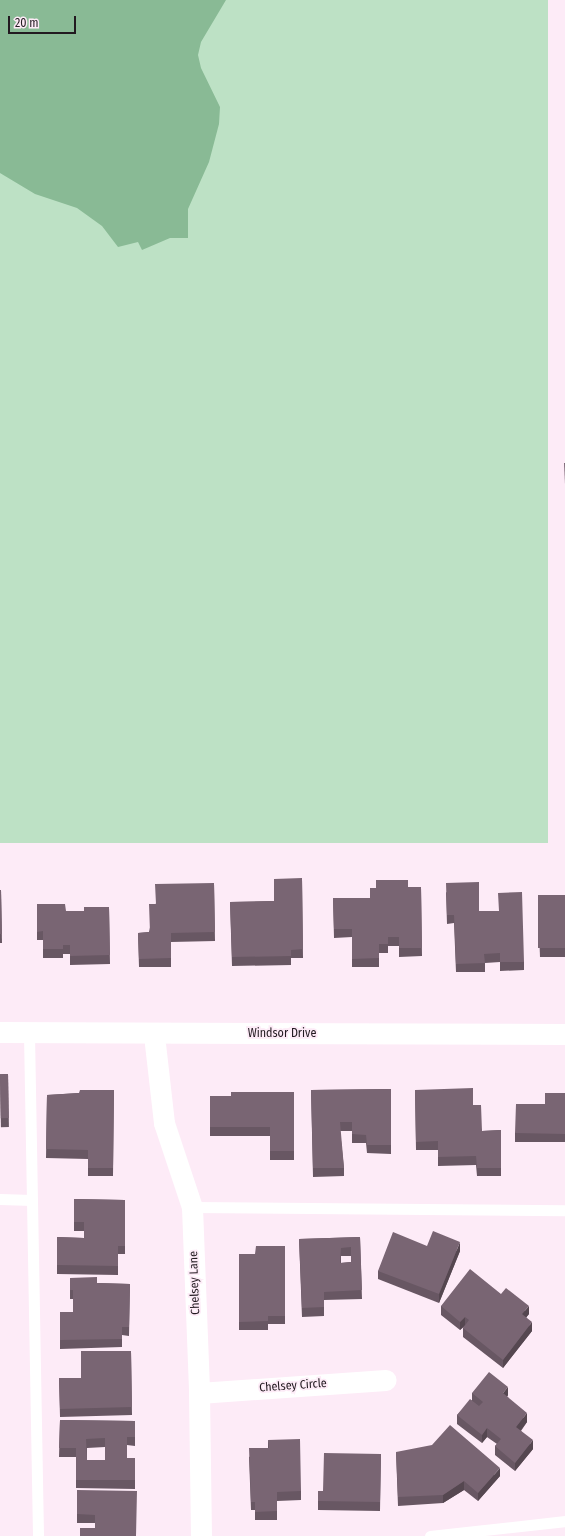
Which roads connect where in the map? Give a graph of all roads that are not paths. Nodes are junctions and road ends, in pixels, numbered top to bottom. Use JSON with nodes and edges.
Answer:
{"nodes":[{"id":1,"x":0,"y":1032,"type":"edge"},
{"id":2,"x":28,"y":1034,"type":"junction"},
{"id":3,"x":565,"y":1034,"type":"edge"},
{"id":4,"x":154,"y":1035,"type":"junction"},
{"id":5,"x":0,"y":1199,"type":"edge"},
{"id":6,"x":32,"y":1200,"type":"junction"},
{"id":7,"x":192,"y":1207,"type":"junction"},
{"id":8,"x":565,"y":1210,"type":"edge"},
{"id":9,"x":386,"y":1380,"type":"dead end"},
{"id":10,"x":199,"y":1393,"type":"junction"},
{"id":11,"x":565,"y":1521,"type":"edge"},
{"id":12,"x":38,"y":1536,"type":"edge"},
{"id":13,"x":201,"y":1536,"type":"edge"},
{"id":14,"x":430,"y":1536,"type":"edge"}],
"edges":[{"from":1,"to":2,"type":"street","name":"Windsor Drive"},
{"from":2,"to":4,"type":"street","name":"Windsor Drive"},
{"from":2,"to":6,"type":"lane"},
{"from":3,"to":4,"type":"street","name":"Windsor Drive"},
{"from":4,"to":7,"type":"street","name":"Chelsey Lane"},
{"from":5,"to":6,"type":"lane"},
{"from":6,"to":12,"type":"lane"},
{"from":7,"to":8,"type":"lane"},
{"from":7,"to":10,"type":"street","name":"Chelsey Lane"},
{"from":9,"to":10,"type":"street","name":"Chelsey Circle"},
{"from":10,"to":13,"type":"street","name":"Chelsey Lane"},
{"from":11,"to":14,"type":"lane"}]}
